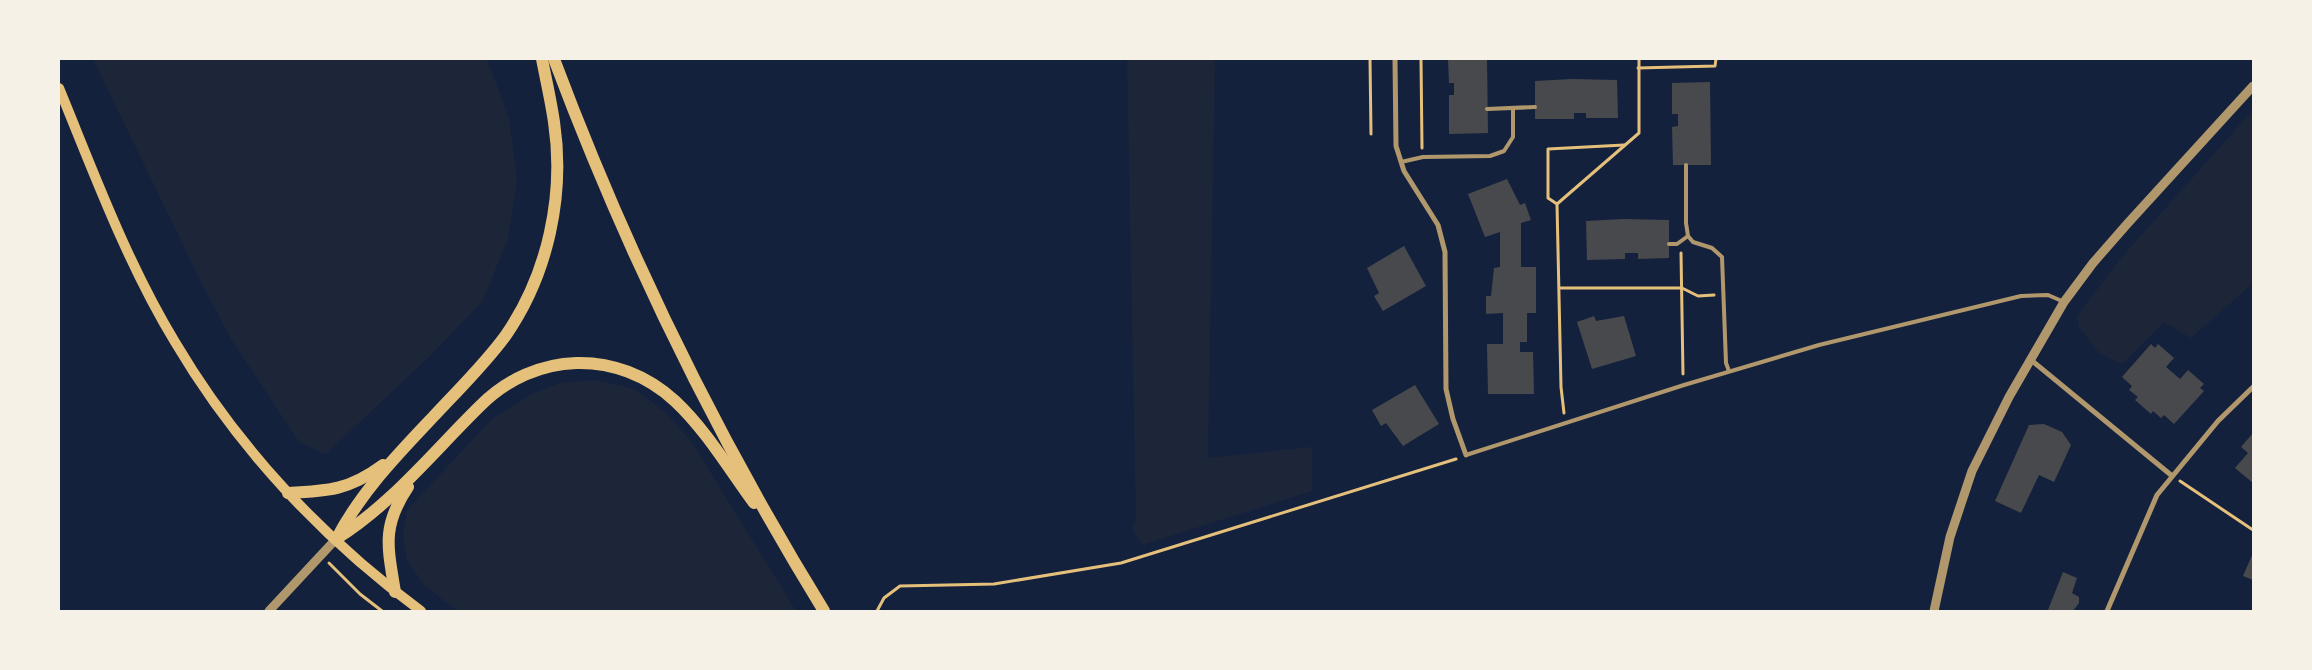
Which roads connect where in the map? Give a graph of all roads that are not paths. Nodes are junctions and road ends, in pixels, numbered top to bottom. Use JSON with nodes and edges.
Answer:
{"nodes":[{"id":1,"x":542,"y":59,"type":"edge"},
{"id":2,"x":554,"y":59,"type":"edge"},
{"id":3,"x":1395,"y":59,"type":"edge"},
{"id":4,"x":2253,"y":86,"type":"edge"},
{"id":5,"x":59,"y":88,"type":"edge"},
{"id":6,"x":1535,"y":107,"type":"dead end"},
{"id":7,"x":1513,"y":108,"type":"junction"},
{"id":8,"x":1487,"y":109,"type":"dead end"},
{"id":9,"x":1401,"y":162,"type":"junction"},
{"id":10,"x":1686,"y":165,"type":"dead end"},
{"id":11,"x":1688,"y":236,"type":"junction"},
{"id":12,"x":1669,"y":244,"type":"dead end"},
{"id":13,"x":2064,"y":302,"type":"junction"},
{"id":14,"x":2030,"y":359,"type":"junction"},
{"id":15,"x":1729,"y":372,"type":"junction"},
{"id":16,"x":2253,"y":387,"type":"edge"},
{"id":17,"x":401,"y":451,"type":"junction"},
{"id":18,"x":1466,"y":455,"type":"joint"},
{"id":19,"x":420,"y":468,"type":"junction"},
{"id":20,"x":2171,"y":475,"type":"junction"},
{"id":21,"x":288,"y":493,"type":"junction"},
{"id":22,"x":336,"y":540,"type":"junction"},
{"id":23,"x":787,"y":550,"type":"junction"},
{"id":24,"x":395,"y":592,"type":"junction"},
{"id":25,"x":269,"y":611,"type":"edge"},
{"id":26,"x":421,"y":611,"type":"edge"},
{"id":27,"x":824,"y":611,"type":"edge"},
{"id":28,"x":1934,"y":611,"type":"edge"},
{"id":29,"x":2107,"y":611,"type":"edge"}],
"edges":[{"from":1,"to":17,"type":"main road"},
{"from":2,"to":23,"type":"main road"},
{"from":3,"to":9,"type":"street"},
{"from":4,"to":13,"type":"street"},
{"from":5,"to":21,"type":"main road"},
{"from":6,"to":7,"type":"lane"},
{"from":7,"to":8,"type":"lane"},
{"from":7,"to":9,"type":"lane"},
{"from":9,"to":18,"type":"street"},
{"from":10,"to":11,"type":"lane"},
{"from":11,"to":12,"type":"lane"},
{"from":11,"to":15,"type":"lane"},
{"from":13,"to":14,"type":"street"},
{"from":13,"to":15,"type":"lane"},
{"from":14,"to":20,"type":"street"},
{"from":14,"to":28,"type":"street"},
{"from":15,"to":18,"type":"lane"},
{"from":16,"to":20,"type":"street"},
{"from":17,"to":21,"type":"main road"},
{"from":17,"to":22,"type":"main road"},
{"from":19,"to":22,"type":"main road"},
{"from":19,"to":23,"type":"main road"},
{"from":19,"to":24,"type":"main road"},
{"from":20,"to":29,"type":"street"},
{"from":21,"to":22,"type":"main road"},
{"from":22,"to":24,"type":"main road"},
{"from":22,"to":25,"type":"street"},
{"from":23,"to":27,"type":"main road"},
{"from":24,"to":26,"type":"main road"}]}
